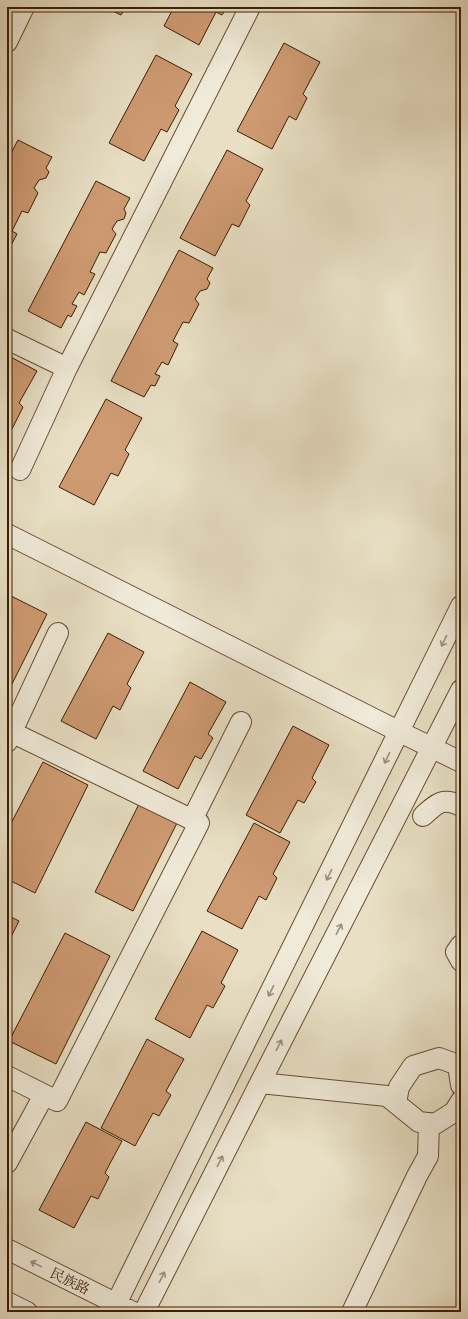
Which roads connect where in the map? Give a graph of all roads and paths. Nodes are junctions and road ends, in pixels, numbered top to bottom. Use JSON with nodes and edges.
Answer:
{"nodes":[{"id":1,"x":24,"y":7,"type":"edge"},
{"id":2,"x":250,"y":7,"type":"edge"},
{"id":3,"x":7,"y":42,"type":"edge"},
{"id":4,"x":7,"y":339,"type":"edge"},
{"id":5,"x":67,"y":368,"type":"junction"},
{"id":6,"x":20,"y":470,"type":"dead end"},
{"id":7,"x":7,"y":534,"type":"edge"},
{"id":8,"x":461,"y":606,"type":"edge"},
{"id":9,"x":58,"y":633,"type":"dead end"},
{"id":10,"x":461,"y":690,"type":"edge"},
{"id":11,"x":241,"y":722,"type":"dead end"},
{"id":12,"x":400,"y":732,"type":"junction"},
{"id":13,"x":9,"y":735,"type":"edge"},
{"id":14,"x":432,"y":748,"type":"junction"},
{"id":15,"x":461,"y":762,"type":"edge"},
{"id":16,"x":461,"y":806,"type":"edge"},
{"id":17,"x":423,"y":816,"type":"dead end"},
{"id":18,"x":192,"y":820,"type":"junction"},
{"id":19,"x":461,"y":945,"type":"edge"},
{"id":20,"x":461,"y":961,"type":"edge"},
{"id":21,"x":459,"y":1058,"type":"edge"},
{"id":22,"x":7,"y":1076,"type":"edge"},
{"id":23,"x":260,"y":1083,"type":"junction"},
{"id":24,"x":461,"y":1085,"type":"edge"},
{"id":25,"x":44,"y":1095,"type":"junction"},
{"id":26,"x":461,"y":1101,"type":"edge"},
{"id":27,"x":396,"y":1103,"type":"junction"},
{"id":28,"x":429,"y":1123,"type":"junction"},
{"id":29,"x":7,"y":1163,"type":"edge"},
{"id":30,"x":7,"y":1249,"type":"edge"},
{"id":31,"x":7,"y":1302,"type":"edge"},
{"id":32,"x":120,"y":1309,"type":"edge"},
{"id":33,"x":27,"y":1312,"type":"edge"},
{"id":34,"x":144,"y":1312,"type":"edge"},
{"id":35,"x":352,"y":1312,"type":"edge"}],
"edges":[{"from":1,"to":3,"type":"street"},
{"from":2,"to":5,"type":"street"},
{"from":4,"to":5,"type":"street"},
{"from":5,"to":6,"type":"street"},
{"from":7,"to":12,"type":"street"},
{"from":8,"to":12,"type":"street","one_way":true},
{"from":9,"to":13,"type":"street"},
{"from":10,"to":14,"type":"street"},
{"from":11,"to":18,"type":"street"},
{"from":12,"to":14,"type":"street"},
{"from":12,"to":32,"type":"street","one_way":true},
{"from":13,"to":18,"type":"street"},
{"from":14,"to":15,"type":"street"},
{"from":23,"to":14,"type":"street","one_way":true},
{"from":16,"to":17,"type":"street"},
{"from":18,"to":25,"type":"street"},
{"from":19,"to":20,"type":"street"},
{"from":21,"to":24,"type":"street"},
{"from":21,"to":27,"type":"street"},
{"from":22,"to":25,"type":"street"},
{"from":23,"to":27,"type":"street"},
{"from":34,"to":23,"type":"street","one_way":true},
{"from":25,"to":29,"type":"street"},
{"from":26,"to":28,"type":"street"},
{"from":27,"to":28,"type":"street"},
{"from":28,"to":35,"type":"street"},
{"from":32,"to":30,"type":"street","name":"民族路","one_way":true},
{"from":31,"to":33,"type":"street"}]}
